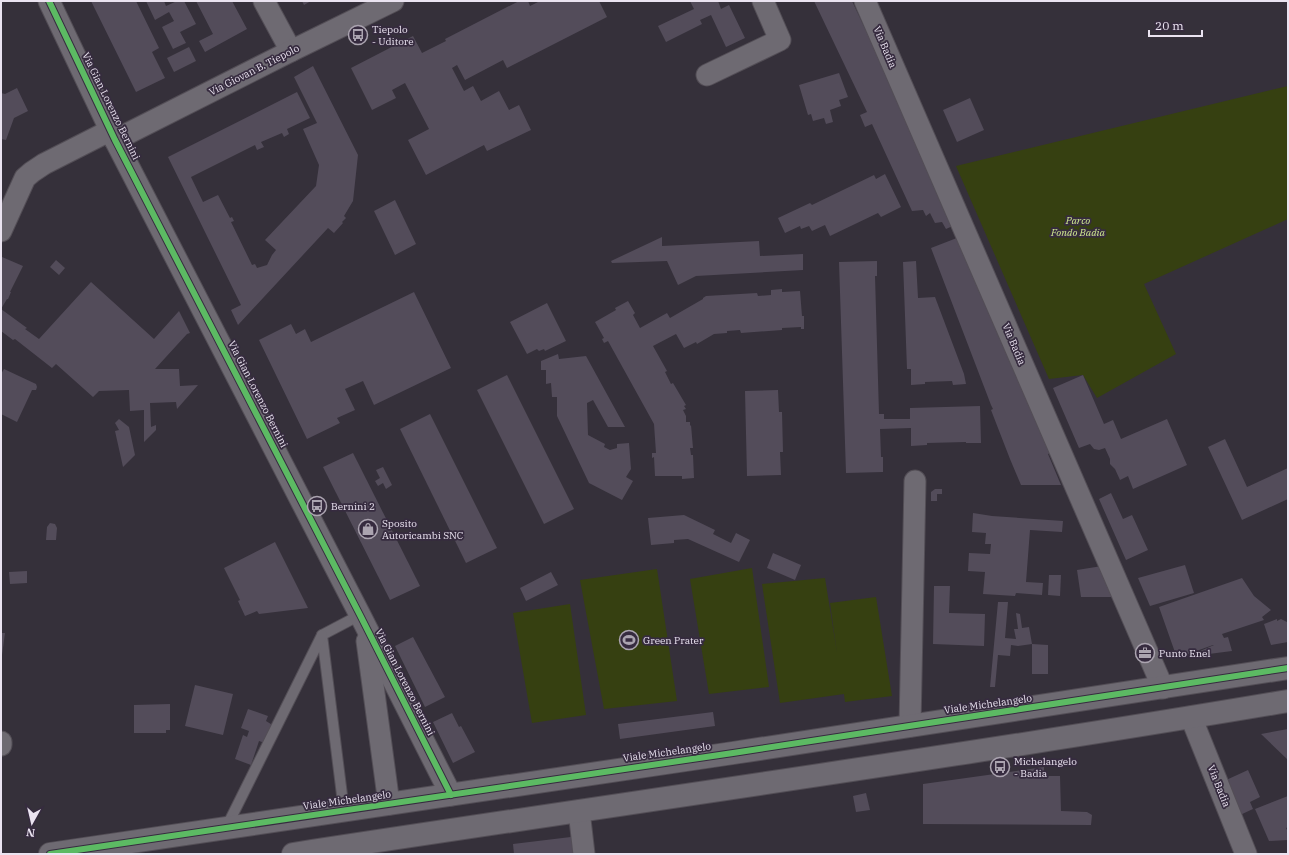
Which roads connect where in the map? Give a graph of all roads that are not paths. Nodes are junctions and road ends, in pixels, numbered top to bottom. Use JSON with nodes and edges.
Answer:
{"nodes":[{"id":1,"x":49,"y":1,"type":"edge"},
{"id":2,"x":264,"y":1,"type":"edge"},
{"id":3,"x":393,"y":1,"type":"edge"},
{"id":4,"x":763,"y":1,"type":"edge"},
{"id":5,"x":865,"y":1,"type":"edge"},
{"id":6,"x":292,"y":51,"type":"junction"},
{"id":7,"x":707,"y":74,"type":"dead end"},
{"id":8,"x":113,"y":135,"type":"junction"},
{"id":9,"x":1,"y":231,"type":"edge"},
{"id":10,"x":915,"y":481,"type":"dead end"},
{"id":11,"x":363,"y":620,"type":"junction"},
{"id":12,"x":322,"y":635,"type":"junction"},
{"id":13,"x":1288,"y":668,"type":"edge"},
{"id":14,"x":1163,"y":688,"type":"junction"},
{"id":15,"x":1288,"y":701,"type":"edge"},
{"id":16,"x":1191,"y":717,"type":"junction"},
{"id":17,"x":910,"y":726,"type":"junction"},
{"id":18,"x":733,"y":753,"type":"junction"},
{"id":19,"x":739,"y":787,"type":"junction"},
{"id":20,"x":451,"y":795,"type":"junction"},
{"id":21,"x":389,"y":804,"type":"junction"},
{"id":22,"x":344,"y":810,"type":"junction"},
{"id":23,"x":579,"y":811,"type":"junction"},
{"id":24,"x":226,"y":828,"type":"junction"},
{"id":25,"x":50,"y":854,"type":"edge"},
{"id":26,"x":293,"y":854,"type":"edge"},
{"id":27,"x":584,"y":854,"type":"edge"},
{"id":28,"x":1246,"y":854,"type":"edge"}],
"edges":[{"from":1,"to":8,"type":"street","name":"Via Gian Lorenzo Bernini"},
{"from":2,"to":6,"type":"street"},
{"from":3,"to":6,"type":"street","name":"Via Giovan B. Tiepolo"},
{"from":4,"to":7,"type":"street"},
{"from":5,"to":14,"type":"street","name":"Via Badia"},
{"from":6,"to":8,"type":"street","name":"Via Giovan B. Tiepolo"},
{"from":8,"to":9,"type":"street","name":"Via Giovan B. Tiepolo"},
{"from":8,"to":11,"type":"street","name":"Via Gian Lorenzo Bernini"},
{"from":10,"to":17,"type":"street"},
{"from":11,"to":12,"type":"lane"},
{"from":11,"to":20,"type":"street","name":"Via Gian Lorenzo Bernini"},
{"from":11,"to":21,"type":"street","name":"Via Gian Lorenzo Bernini"},
{"from":12,"to":22,"type":"lane"},
{"from":12,"to":24,"type":"lane"},
{"from":13,"to":14,"type":"street","name":"Viale Michelangelo"},
{"from":14,"to":17,"type":"street","name":"Viale Michelangelo"},
{"from":15,"to":16,"type":"street"},
{"from":16,"to":19,"type":"street"},
{"from":16,"to":28,"type":"street","name":"Via Badia"},
{"from":17,"to":18,"type":"street","name":"Viale Michelangelo"},
{"from":18,"to":19,"type":"street"},
{"from":18,"to":20,"type":"street","name":"Viale Michelangelo"},
{"from":19,"to":23,"type":"street"},
{"from":20,"to":21,"type":"street","name":"Viale Michelangelo"},
{"from":21,"to":22,"type":"street","name":"Viale Michelangelo"},
{"from":22,"to":24,"type":"street","name":"Viale Michelangelo"},
{"from":23,"to":26,"type":"street"},
{"from":23,"to":27,"type":"street"},
{"from":24,"to":25,"type":"street","name":"Viale Michelangelo"}]}
